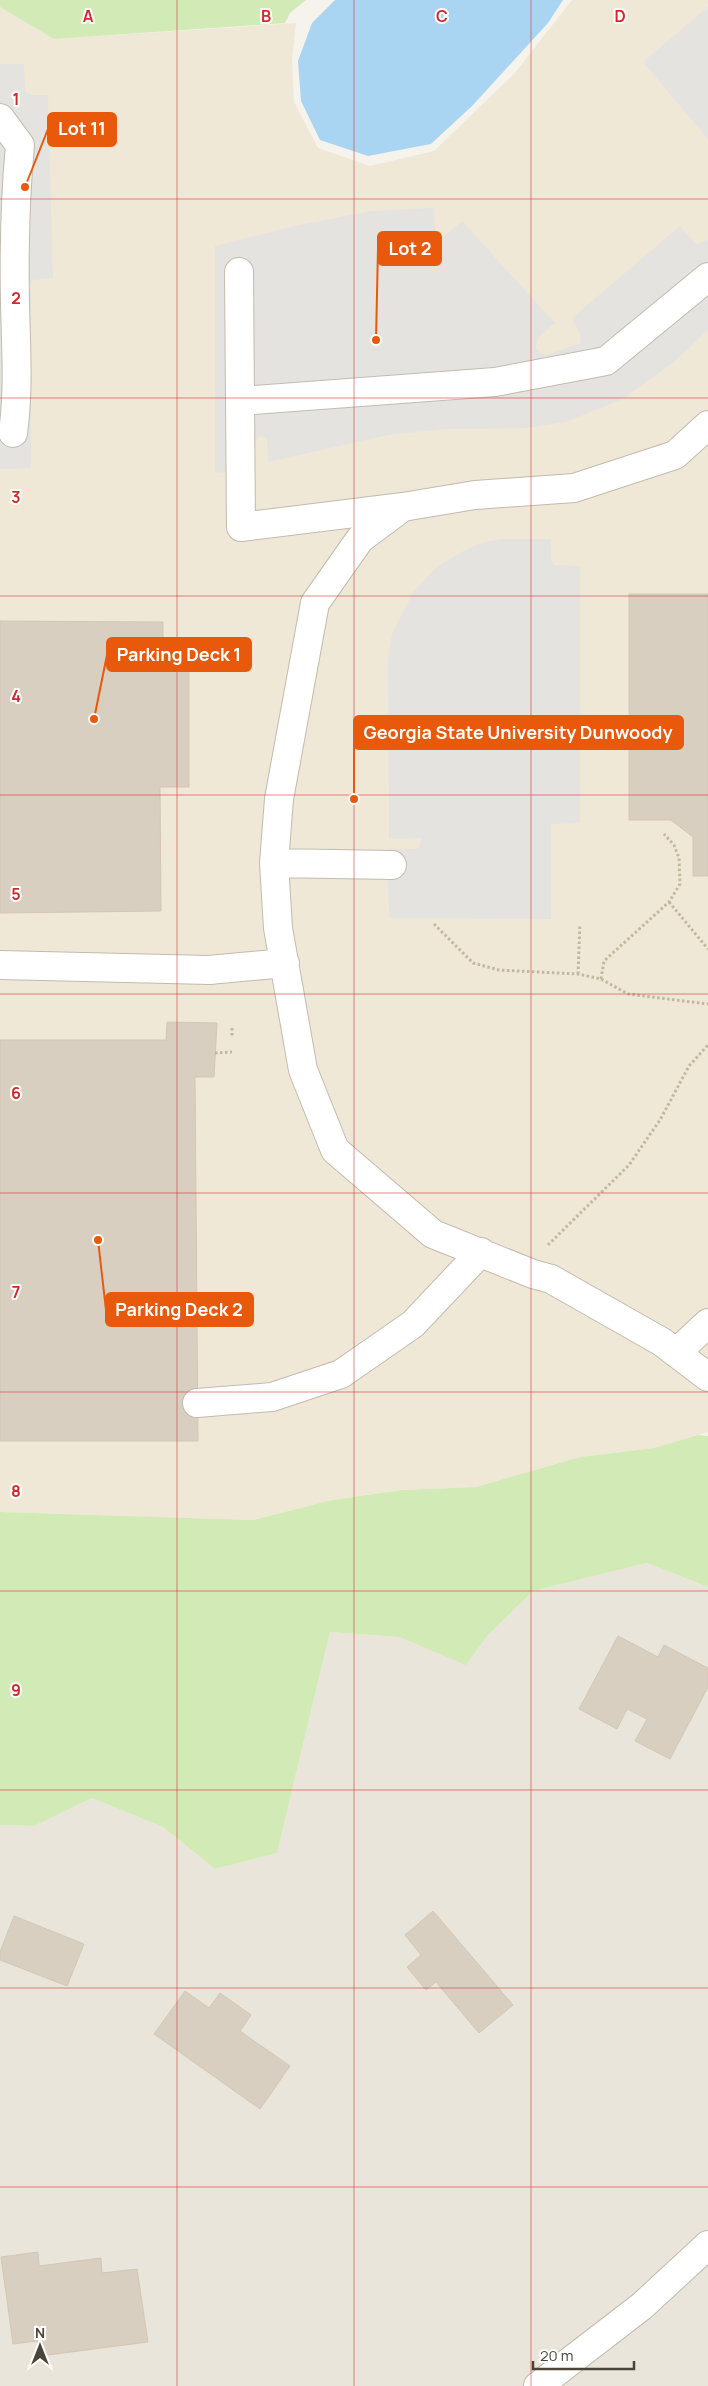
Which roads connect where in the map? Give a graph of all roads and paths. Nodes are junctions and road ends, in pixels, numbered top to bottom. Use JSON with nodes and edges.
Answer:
{"nodes":[{"id":1,"x":0,"y":118,"type":"edge"},
{"id":2,"x":239,"y":272,"type":"dead end"},
{"id":3,"x":708,"y":277,"type":"edge"},
{"id":4,"x":240,"y":401,"type":"junction"},
{"id":5,"x":708,"y":425,"type":"edge"},
{"id":6,"x":13,"y":433,"type":"dead end"},
{"id":7,"x":403,"y":507,"type":"junction"},
{"id":8,"x":664,"y":834,"type":"dead end"},
{"id":9,"x":274,"y":863,"type":"junction"},
{"id":10,"x":392,"y":864,"type":"dead end"},
{"id":11,"x":669,"y":902,"type":"junction"},
{"id":12,"x":434,"y":924,"type":"dead end"},
{"id":13,"x":580,"y":924,"type":"dead end"},
{"id":14,"x":708,"y":949,"type":"edge"},
{"id":15,"x":285,"y":963,"type":"junction"},
{"id":16,"x":0,"y":965,"type":"edge"},
{"id":17,"x":578,"y":974,"type":"junction"},
{"id":18,"x":601,"y":980,"type":"junction"},
{"id":19,"x":708,"y":1004,"type":"edge"},
{"id":20,"x":232,"y":1028,"type":"dead end"},
{"id":21,"x":232,"y":1036,"type":"dead end"},
{"id":22,"x":708,"y":1046,"type":"edge"},
{"id":23,"x":232,"y":1052,"type":"dead end"},
{"id":24,"x":215,"y":1053,"type":"dead end"},
{"id":25,"x":546,"y":1248,"type":"dead end"},
{"id":26,"x":481,"y":1252,"type":"junction"},
{"id":27,"x":708,"y":1323,"type":"edge"},
{"id":28,"x":676,"y":1353,"type":"junction"},
{"id":29,"x":708,"y":1377,"type":"edge"},
{"id":30,"x":197,"y":1403,"type":"dead end"},
{"id":31,"x":708,"y":2245,"type":"edge"},
{"id":32,"x":538,"y":2386,"type":"edge"}],
"edges":[{"from":1,"to":6,"type":"street"},
{"from":2,"to":4,"type":"street"},
{"from":3,"to":4,"type":"street"},
{"from":4,"to":7,"type":"street"},
{"from":5,"to":7,"type":"street"},
{"from":7,"to":9,"type":"street"},
{"from":8,"to":11,"type":"path"},
{"from":9,"to":10,"type":"street"},
{"from":9,"to":15,"type":"street"},
{"from":11,"to":14,"type":"path"},
{"from":11,"to":18,"type":"path"},
{"from":12,"to":17,"type":"path"},
{"from":13,"to":17,"type":"path"},
{"from":15,"to":16,"type":"street"},
{"from":15,"to":26,"type":"street"},
{"from":17,"to":18,"type":"path"},
{"from":18,"to":19,"type":"path"},
{"from":20,"to":21,"type":"path"},
{"from":22,"to":25,"type":"path"},
{"from":23,"to":24,"type":"path"},
{"from":26,"to":28,"type":"street"},
{"from":26,"to":30,"type":"street"},
{"from":27,"to":28,"type":"street"},
{"from":28,"to":29,"type":"street"},
{"from":31,"to":32,"type":"street"}]}
